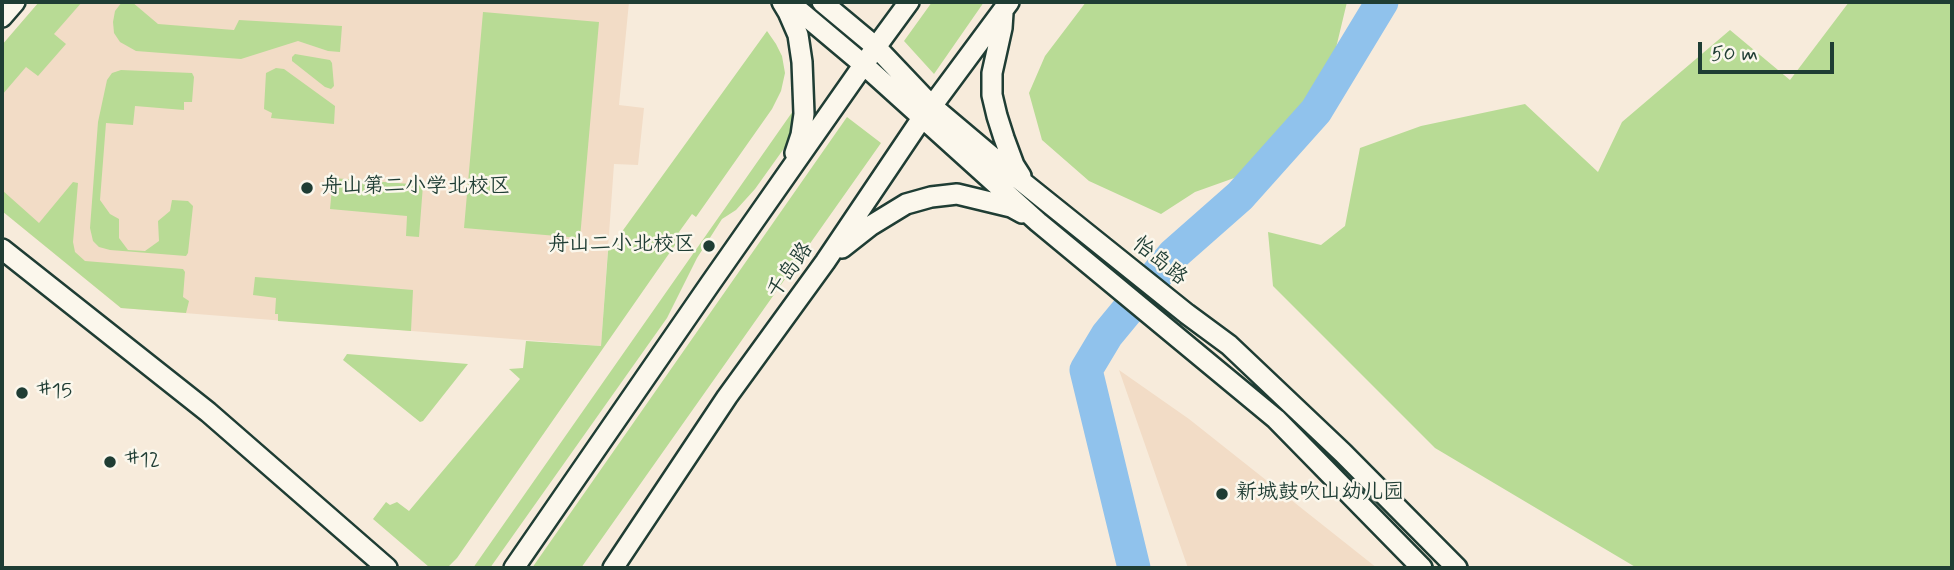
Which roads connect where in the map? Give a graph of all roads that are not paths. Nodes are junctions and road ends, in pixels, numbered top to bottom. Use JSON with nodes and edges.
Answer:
{"nodes":[{"id":1,"x":15,"y":2,"type":"edge"},
{"id":2,"x":782,"y":2,"type":"edge"},
{"id":3,"x":789,"y":2,"type":"edge"},
{"id":4,"x":822,"y":2,"type":"edge"},
{"id":5,"x":909,"y":2,"type":"edge"},
{"id":6,"x":1006,"y":6,"type":"edge"},
{"id":7,"x":2,"y":17,"type":"edge"},
{"id":8,"x":876,"y":47,"type":"junction"},
{"id":9,"x":864,"y":65,"type":"junction"},
{"id":10,"x":927,"y":112,"type":"junction"},
{"id":11,"x":791,"y":169,"type":"junction"},
{"id":12,"x":1027,"y":186,"type":"junction"},
{"id":13,"x":1038,"y":222,"type":"junction"},
{"id":14,"x":2,"y":249,"type":"edge"},
{"id":15,"x":825,"y":262,"type":"junction"},
{"id":16,"x":387,"y":568,"type":"edge"},
{"id":17,"x":514,"y":568,"type":"edge"},
{"id":18,"x":612,"y":568,"type":"edge"},
{"id":19,"x":1422,"y":568,"type":"edge"},
{"id":20,"x":1457,"y":568,"type":"edge"}],
"edges":[{"from":1,"to":7,"type":"street"},
{"from":2,"to":11,"type":"street"},
{"from":3,"to":9,"type":"street"},
{"from":4,"to":8,"type":"street","name":"怡岛路"},
{"from":5,"to":8,"type":"street"},
{"from":6,"to":10,"type":"street","name":"千岛路"},
{"from":6,"to":12,"type":"street"},
{"from":8,"to":9,"type":"street"},
{"from":8,"to":10,"type":"street","name":"怡岛路"},
{"from":9,"to":10,"type":"street"},
{"from":9,"to":11,"type":"street"},
{"from":10,"to":12,"type":"street","name":"怡岛路"},
{"from":10,"to":13,"type":"street"},
{"from":10,"to":15,"type":"street","name":"千岛路"},
{"from":11,"to":17,"type":"street"},
{"from":12,"to":20,"type":"street","name":"怡岛路"},
{"from":13,"to":15,"type":"street"},
{"from":13,"to":19,"type":"street"},
{"from":14,"to":16,"type":"street"},
{"from":15,"to":18,"type":"street","name":"千岛路"}]}
